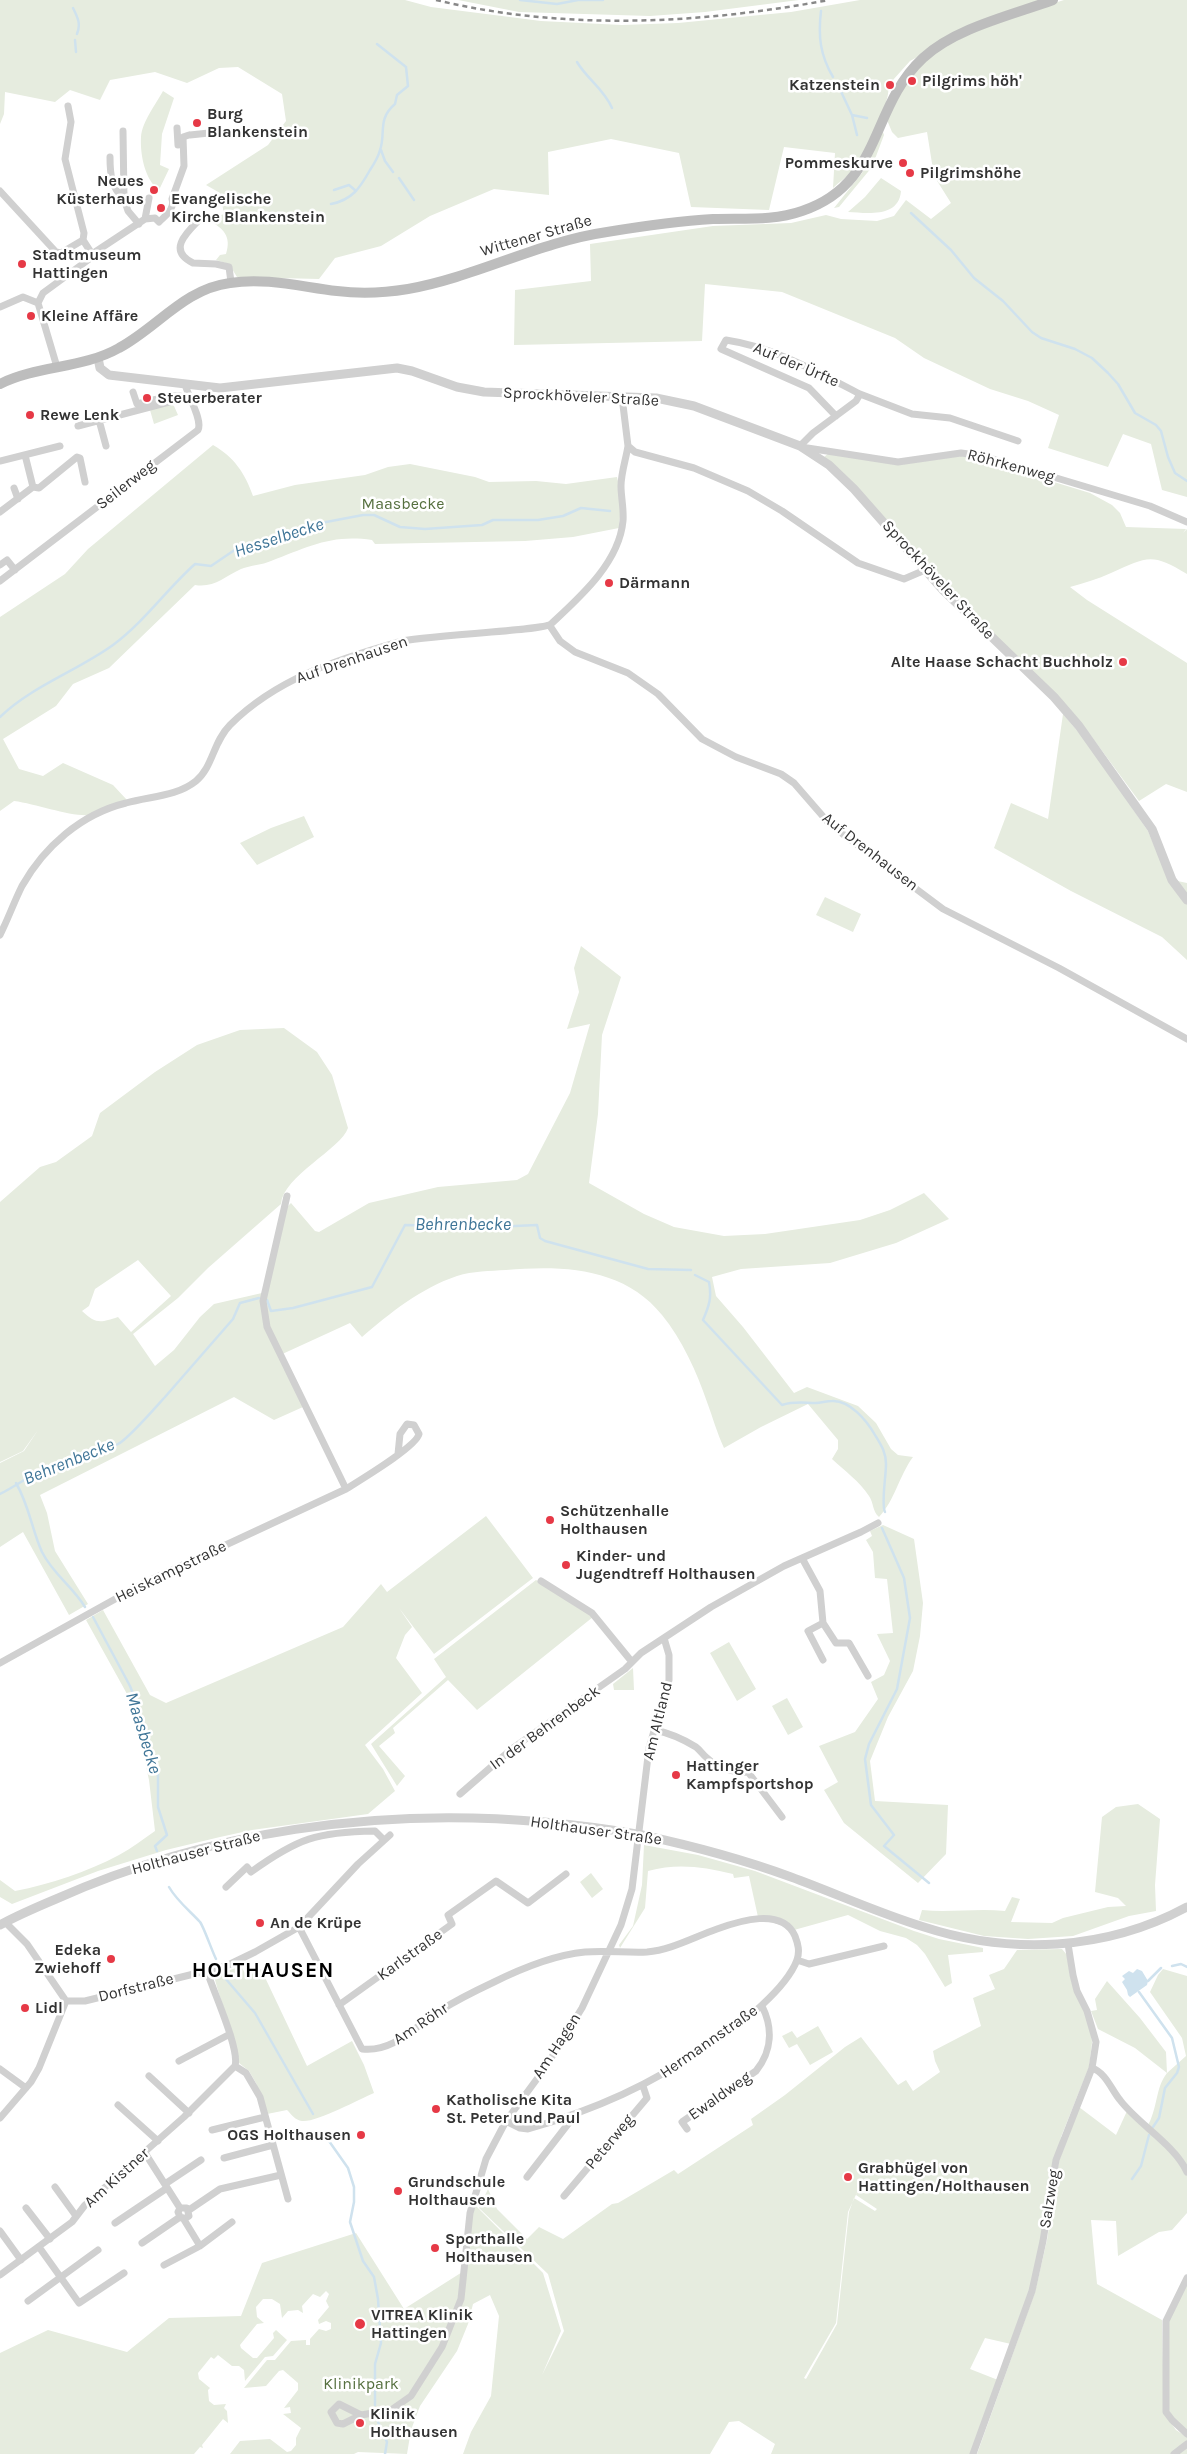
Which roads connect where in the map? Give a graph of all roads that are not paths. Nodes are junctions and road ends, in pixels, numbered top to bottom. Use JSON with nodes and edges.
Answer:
{"nodes":[{"id":1,"x":1053,"y":0,"type":"edge"},
{"id":2,"x":68,"y":106,"type":"dead end"},
{"id":3,"x":177,"y":128,"type":"dead end"},
{"id":4,"x":123,"y":131,"type":"dead end"},
{"id":5,"x":208,"y":133,"type":"dead end"},
{"id":6,"x":110,"y":157,"type":"dead end"},
{"id":7,"x":182,"y":173,"type":"junction"},
{"id":8,"x":0,"y":191,"type":"edge"},
{"id":9,"x":149,"y":198,"type":"dead end"},
{"id":10,"x":124,"y":199,"type":"junction"},
{"id":11,"x":146,"y":219,"type":"junction"},
{"id":12,"x":198,"y":221,"type":"dead end"},
{"id":13,"x":139,"y":224,"type":"junction"},
{"id":14,"x":83,"y":240,"type":"junction"},
{"id":15,"x":92,"y":254,"type":"junction"},
{"id":16,"x":231,"y":282,"type":"junction"},
{"id":17,"x":38,"y":303,"type":"junction"},
{"id":18,"x":0,"y":307,"type":"edge"},
{"id":19,"x":98,"y":358,"type":"junction"},
{"id":20,"x":57,"y":367,"type":"junction"},
{"id":21,"x":0,"y":384,"type":"edge"},
{"id":22,"x":185,"y":384,"type":"junction"},
{"id":23,"x":133,"y":392,"type":"dead end"},
{"id":24,"x":860,"y":394,"type":"junction"},
{"id":25,"x":188,"y":397,"type":"junction"},
{"id":26,"x":622,"y":397,"type":"junction"},
{"id":27,"x":836,"y":416,"type":"junction"},
{"id":28,"x":99,"y":420,"type":"junction"},
{"id":29,"x":78,"y":426,"type":"dead end"},
{"id":30,"x":1018,"y":441,"type":"dead end"},
{"id":31,"x":60,"y":446,"type":"dead end"},
{"id":32,"x":106,"y":446,"type":"dead end"},
{"id":33,"x":628,"y":446,"type":"junction"},
{"id":34,"x":800,"y":446,"type":"junction"},
{"id":35,"x":25,"y":455,"type":"junction"},
{"id":36,"x":0,"y":461,"type":"edge"},
{"id":37,"x":85,"y":482,"type":"dead end"},
{"id":38,"x":33,"y":487,"type":"junction"},
{"id":39,"x":14,"y":488,"type":"dead end"},
{"id":40,"x":18,"y":499,"type":"junction"},
{"id":41,"x":0,"y":512,"type":"edge"},
{"id":42,"x":1187,"y":522,"type":"edge"},
{"id":43,"x":0,"y":565,"type":"edge"},
{"id":44,"x":15,"y":570,"type":"junction"},
{"id":45,"x":925,"y":570,"type":"junction"},
{"id":46,"x":0,"y":582,"type":"edge"},
{"id":47,"x":550,"y":626,"type":"junction"},
{"id":48,"x":1187,"y":900,"type":"edge"},
{"id":49,"x":0,"y":934,"type":"edge"},
{"id":50,"x":1187,"y":1039,"type":"edge"},
{"id":51,"x":287,"y":1196,"type":"dead end"},
{"id":52,"x":398,"y":1454,"type":"dead end"},
{"id":53,"x":346,"y":1489,"type":"junction"},
{"id":54,"x":878,"y":1523,"type":"dead end"},
{"id":55,"x":802,"y":1558,"type":"junction"},
{"id":56,"x":541,"y":1581,"type":"dead end"},
{"id":57,"x":823,"y":1623,"type":"junction"},
{"id":58,"x":664,"y":1638,"type":"junction"},
{"id":59,"x":823,"y":1660,"type":"dead end"},
{"id":60,"x":632,"y":1662,"type":"junction"},
{"id":61,"x":0,"y":1663,"type":"edge"},
{"id":62,"x":868,"y":1676,"type":"dead end"},
{"id":63,"x":655,"y":1730,"type":"junction"},
{"id":64,"x":460,"y":1794,"type":"dead end"},
{"id":65,"x":782,"y":1818,"type":"dead end"},
{"id":66,"x":639,"y":1835,"type":"junction"},
{"id":67,"x":566,"y":1874,"type":"dead end"},
{"id":68,"x":226,"y":1887,"type":"dead end"},
{"id":69,"x":1187,"y":1908,"type":"edge"},
{"id":70,"x":2,"y":1921,"type":"edge"},
{"id":71,"x":299,"y":1927,"type":"junction"},
{"id":72,"x":1068,"y":1944,"type":"junction"},
{"id":73,"x":884,"y":1946,"type":"dead end"},
{"id":74,"x":608,"y":1952,"type":"junction"},
{"id":75,"x":797,"y":1960,"type":"junction"},
{"id":76,"x":207,"y":1971,"type":"junction"},
{"id":77,"x":66,"y":2001,"type":"junction"},
{"id":78,"x":338,"y":2005,"type":"junction"},
{"id":79,"x":762,"y":2006,"type":"junction"},
{"id":80,"x":230,"y":2034,"type":"junction"},
{"id":81,"x":179,"y":2061,"type":"dead end"},
{"id":82,"x":235,"y":2066,"type":"junction"},
{"id":83,"x":1092,"y":2068,"type":"junction"},
{"id":84,"x":0,"y":2069,"type":"edge"},
{"id":85,"x":149,"y":2076,"type":"dead end"},
{"id":86,"x":643,"y":2086,"type":"junction"},
{"id":87,"x":26,"y":2088,"type":"junction"},
{"id":88,"x":118,"y":2105,"type":"dead end"},
{"id":89,"x":189,"y":2113,"type":"junction"},
{"id":90,"x":575,"y":2115,"type":"junction"},
{"id":91,"x":265,"y":2117,"type":"junction"},
{"id":92,"x":0,"y":2118,"type":"edge"},
{"id":93,"x":506,"y":2121,"type":"junction"},
{"id":94,"x":687,"y":2129,"type":"dead end"},
{"id":95,"x":212,"y":2130,"type":"dead end"},
{"id":96,"x":158,"y":2141,"type":"junction"},
{"id":97,"x":273,"y":2144,"type":"junction"},
{"id":98,"x":145,"y":2153,"type":"junction"},
{"id":99,"x":224,"y":2158,"type":"dead end"},
{"id":100,"x":201,"y":2160,"type":"dead end"},
{"id":101,"x":1187,"y":2172,"type":"edge"},
{"id":102,"x":281,"y":2175,"type":"junction"},
{"id":103,"x":527,"y":2177,"type":"dead end"},
{"id":104,"x":166,"y":2186,"type":"junction"},
{"id":105,"x":55,"y":2187,"type":"dead end"},
{"id":106,"x":564,"y":2196,"type":"dead end"},
{"id":107,"x":288,"y":2199,"type":"dead end"},
{"id":108,"x":26,"y":2208,"type":"dead end"},
{"id":109,"x":180,"y":2208,"type":"junction"},
{"id":110,"x":189,"y":2210,"type":"junction"},
{"id":111,"x":76,"y":2216,"type":"junction"},
{"id":112,"x":181,"y":2218,"type":"junction"},
{"id":113,"x":232,"y":2222,"type":"dead end"},
{"id":114,"x":115,"y":2223,"type":"dead end"},
{"id":115,"x":0,"y":2231,"type":"edge"},
{"id":116,"x":50,"y":2238,"type":"junction"},
{"id":117,"x":142,"y":2243,"type":"dead end"},
{"id":118,"x":200,"y":2246,"type":"junction"},
{"id":119,"x":38,"y":2247,"type":"junction"},
{"id":120,"x":98,"y":2250,"type":"dead end"},
{"id":121,"x":21,"y":2260,"type":"junction"},
{"id":122,"x":164,"y":2265,"type":"dead end"},
{"id":123,"x":124,"y":2273,"type":"dead end"},
{"id":124,"x":0,"y":2275,"type":"edge"},
{"id":125,"x":60,"y":2278,"type":"junction"},
{"id":126,"x":1187,"y":2278,"type":"edge"},
{"id":127,"x":28,"y":2302,"type":"dead end"},
{"id":128,"x":361,"y":2415,"type":"dead end"},
{"id":129,"x":1187,"y":2434,"type":"edge"},
{"id":130,"x":1187,"y":2444,"type":"edge"},
{"id":131,"x":973,"y":2454,"type":"edge"},
{"id":132,"x":1174,"y":2454,"type":"edge"}],
"edges":[{"from":1,"to":16,"type":"main road","name":"Wittener Straße"},
{"from":2,"to":14,"type":"street"},
{"from":3,"to":7,"type":"street"},
{"from":4,"to":10,"type":"street"},
{"from":5,"to":7,"type":"street"},
{"from":6,"to":10,"type":"street"},
{"from":7,"to":11,"type":"street"},
{"from":8,"to":14,"type":"street"},
{"from":9,"to":11,"type":"street"},
{"from":10,"to":13,"type":"street"},
{"from":11,"to":13,"type":"street"},
{"from":12,"to":16,"type":"street"},
{"from":13,"to":15,"type":"street"},
{"from":14,"to":15,"type":"street"},
{"from":15,"to":17,"type":"street"},
{"from":16,"to":19,"type":"main road","name":"Wittener Straße"},
{"from":17,"to":18,"type":"street"},
{"from":17,"to":20,"type":"street"},
{"from":19,"to":20,"type":"main road","name":"Wittener Straße"},
{"from":19,"to":22,"type":"street","name":"Sprockhöveler Straße"},
{"from":20,"to":21,"type":"main road","name":"Wittener Straße"},
{"from":22,"to":25,"type":"street","name":"Seilerweg"},
{"from":22,"to":26,"type":"street","name":"Sprockhöveler Straße"},
{"from":23,"to":25,"type":"street"},
{"from":24,"to":27,"type":"street","name":"Auf der Ürfte"},
{"from":24,"to":27,"type":"street","name":"Auf der Ürfte"},
{"from":24,"to":30,"type":"street","name":"Auf der Ürfte"},
{"from":25,"to":28,"type":"street"},
{"from":25,"to":44,"type":"street","name":"Seilerweg"},
{"from":26,"to":33,"type":"street"},
{"from":26,"to":34,"type":"street","name":"Sprockhöveler Straße"},
{"from":27,"to":34,"type":"street","name":"Auf der Ürfte"},
{"from":28,"to":29,"type":"street"},
{"from":28,"to":32,"type":"street"},
{"from":31,"to":35,"type":"street"},
{"from":33,"to":45,"type":"street"},
{"from":33,"to":47,"type":"street"},
{"from":34,"to":42,"type":"street","name":"Röhrkenweg"},
{"from":34,"to":45,"type":"street","name":"Sprockhöveler Straße"},
{"from":35,"to":36,"type":"street"},
{"from":35,"to":38,"type":"street"},
{"from":37,"to":38,"type":"street"},
{"from":38,"to":40,"type":"street"},
{"from":39,"to":40,"type":"street"},
{"from":40,"to":41,"type":"street"},
{"from":43,"to":44,"type":"street"},
{"from":44,"to":46,"type":"street","name":"Seilerweg"},
{"from":45,"to":48,"type":"street","name":"Sprockhöveler Straße"},
{"from":47,"to":49,"type":"street","name":"Auf Drenhausen"},
{"from":47,"to":50,"type":"street","name":"Auf Drenhausen"},
{"from":51,"to":53,"type":"street"},
{"from":52,"to":53,"type":"street","name":"Heiskampstraße"},
{"from":53,"to":61,"type":"street","name":"Heiskampstraße"},
{"from":54,"to":55,"type":"street","name":"In der Behrenbeck"},
{"from":55,"to":57,"type":"street"},
{"from":55,"to":58,"type":"street","name":"In der Behrenbeck"},
{"from":56,"to":60,"type":"street"},
{"from":57,"to":59,"type":"street"},
{"from":57,"to":62,"type":"street"},
{"from":58,"to":60,"type":"street","name":"In der Behrenbeck"},
{"from":58,"to":63,"type":"street","name":"Am Altland"},
{"from":60,"to":64,"type":"street","name":"In der Behrenbeck"},
{"from":63,"to":65,"type":"street"},
{"from":63,"to":66,"type":"street","name":"Am Altland"},
{"from":66,"to":70,"type":"street","name":"Holthauser Straße"},
{"from":66,"to":72,"type":"street","name":"Holthauser Straße"},
{"from":66,"to":74,"type":"street","name":"Am Hagen"},
{"from":67,"to":78,"type":"street","name":"Karlstraße"},
{"from":68,"to":71,"type":"street","name":"Dorfstraße"},
{"from":69,"to":72,"type":"street","name":"Holthauser Straße"},
{"from":70,"to":77,"type":"street"},
{"from":71,"to":76,"type":"street","name":"Dorfstraße"},
{"from":71,"to":78,"type":"street","name":"Am Röhr"},
{"from":72,"to":83,"type":"street","name":"Salzweg"},
{"from":73,"to":75,"type":"street"},
{"from":74,"to":75,"type":"street"},
{"from":74,"to":78,"type":"street","name":"Am Röhr"},
{"from":74,"to":93,"type":"street","name":"Am Hagen"},
{"from":75,"to":79,"type":"street","name":"Hermannstraße"},
{"from":76,"to":77,"type":"street","name":"Dorfstraße"},
{"from":76,"to":80,"type":"street"},
{"from":77,"to":87,"type":"street"},
{"from":79,"to":86,"type":"street","name":"Hermannstraße"},
{"from":79,"to":94,"type":"street","name":"Ewaldweg"},
{"from":80,"to":81,"type":"street"},
{"from":80,"to":82,"type":"street"},
{"from":82,"to":89,"type":"street","name":"Am Kistner"},
{"from":82,"to":91,"type":"street"},
{"from":83,"to":101,"type":"street"},
{"from":83,"to":131,"type":"street","name":"Salzweg"},
{"from":84,"to":87,"type":"street"},
{"from":85,"to":89,"type":"street"},
{"from":86,"to":90,"type":"street","name":"Hermannstraße"},
{"from":86,"to":106,"type":"street","name":"Peterweg"},
{"from":87,"to":92,"type":"street"},
{"from":88,"to":96,"type":"street","name":"Am Kistner"},
{"from":89,"to":96,"type":"street","name":"Am Kistner"},
{"from":90,"to":93,"type":"street","name":"Hermannstraße"},
{"from":90,"to":103,"type":"street"},
{"from":91,"to":95,"type":"street"},
{"from":91,"to":97,"type":"street"},
{"from":93,"to":128,"type":"street","name":"Am Hagen"},
{"from":96,"to":98,"type":"street","name":"Am Kistner"},
{"from":97,"to":99,"type":"street"},
{"from":97,"to":102,"type":"street"},
{"from":98,"to":104,"type":"street"},
{"from":98,"to":111,"type":"street","name":"Am Kistner"},
{"from":100,"to":104,"type":"street"},
{"from":102,"to":107,"type":"street"},
{"from":102,"to":110,"type":"street"},
{"from":104,"to":109,"type":"street"},
{"from":104,"to":114,"type":"street"},
{"from":105,"to":111,"type":"street","name":"Am Kistner"},
{"from":108,"to":116,"type":"street"},
{"from":109,"to":110,"type":"street"},
{"from":109,"to":112,"type":"street"},
{"from":110,"to":112,"type":"street"},
{"from":111,"to":116,"type":"street","name":"Am Kistner"},
{"from":112,"to":117,"type":"street"},
{"from":112,"to":118,"type":"street"},
{"from":113,"to":118,"type":"street"},
{"from":115,"to":121,"type":"street"},
{"from":116,"to":119,"type":"street","name":"Am Kistner"},
{"from":118,"to":122,"type":"street"},
{"from":119,"to":121,"type":"street","name":"Am Kistner"},
{"from":119,"to":125,"type":"street"},
{"from":120,"to":125,"type":"street"},
{"from":121,"to":124,"type":"street","name":"Am Kistner"},
{"from":123,"to":125,"type":"street"},
{"from":125,"to":127,"type":"street"},
{"from":126,"to":129,"type":"street"},
{"from":130,"to":132,"type":"street"}]}
